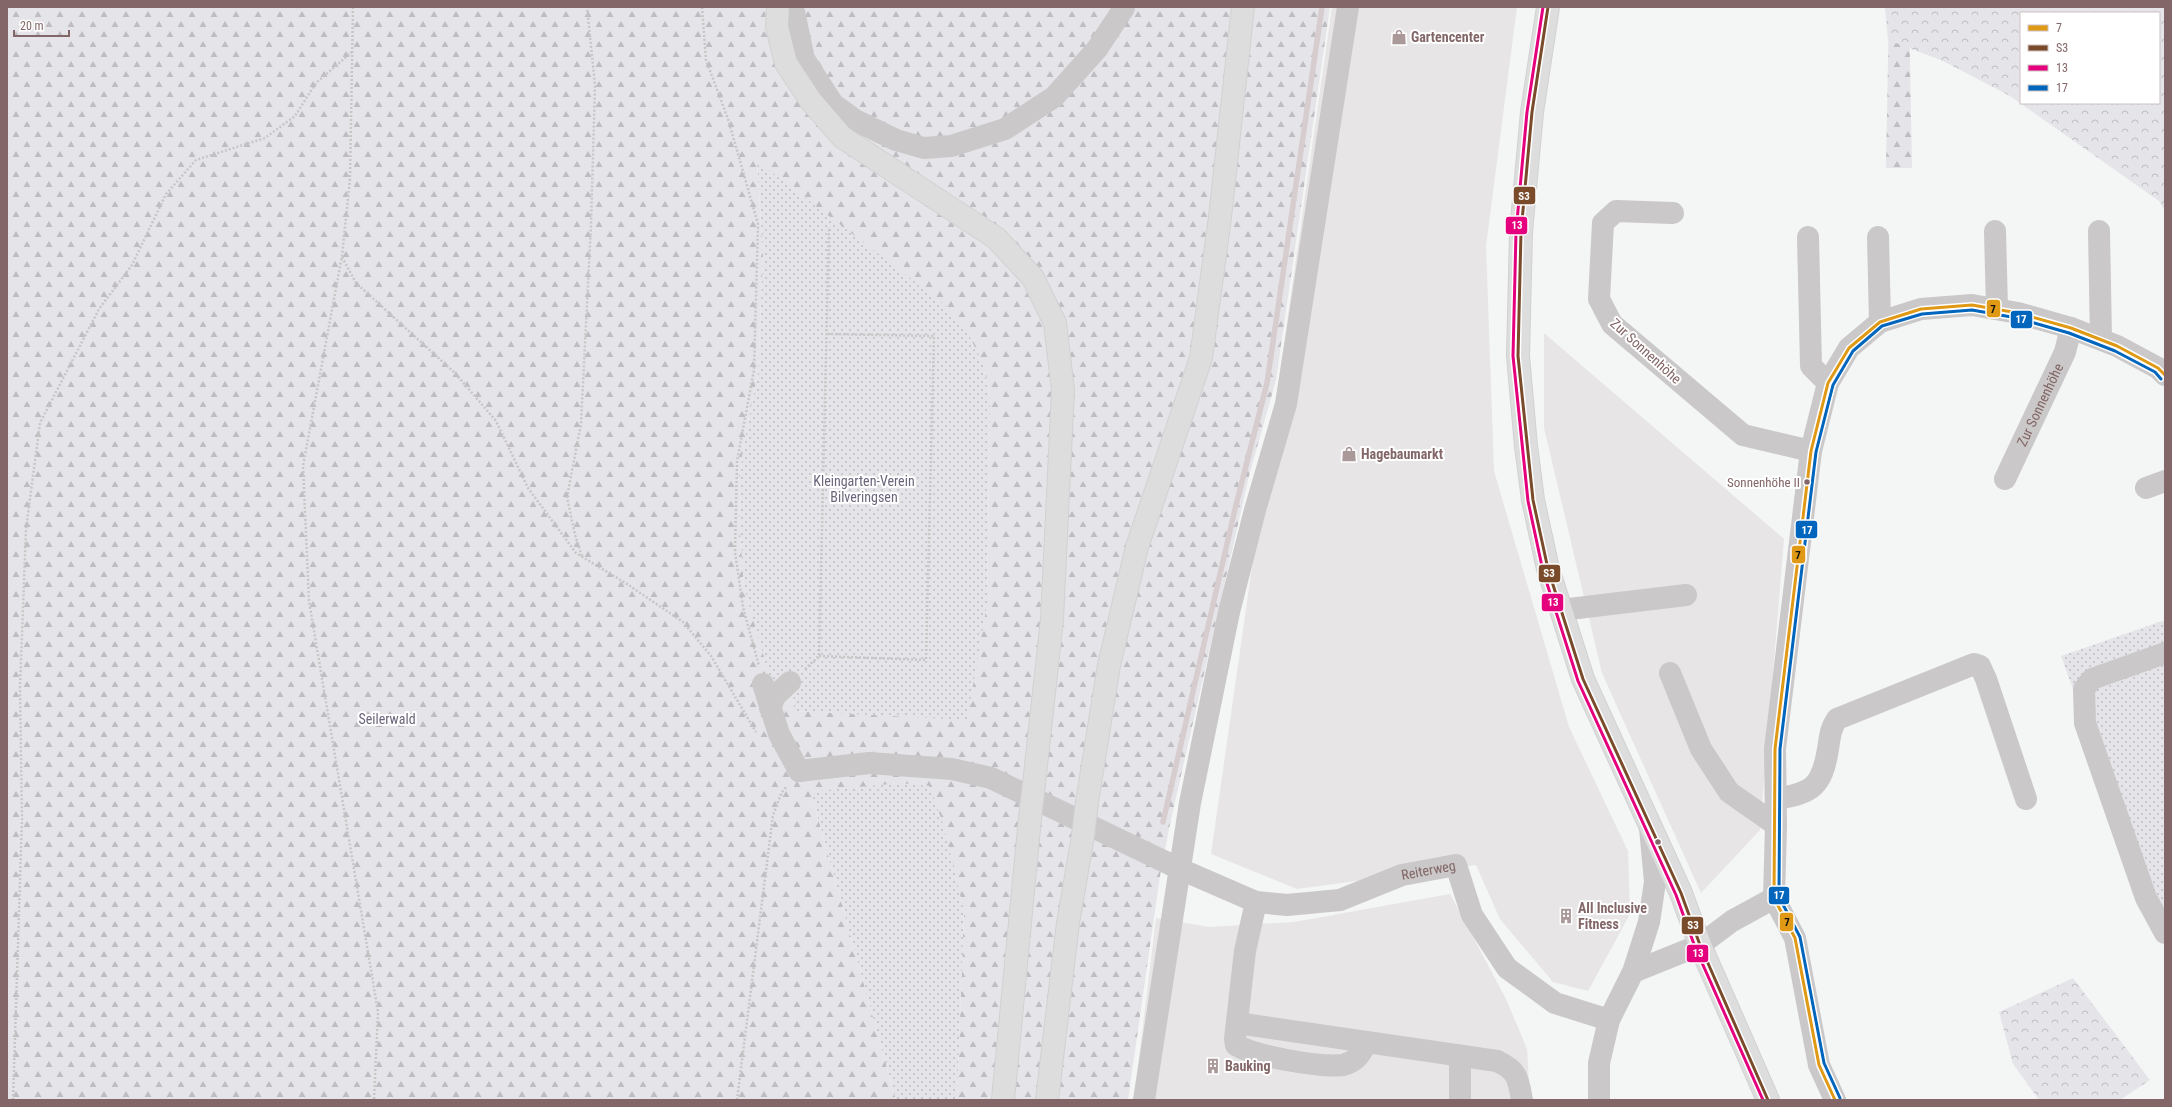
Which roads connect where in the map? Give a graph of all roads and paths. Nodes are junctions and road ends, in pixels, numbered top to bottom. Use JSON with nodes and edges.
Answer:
{"nodes":[{"id":1,"x":295,"y":7,"type":"edge"},
{"id":2,"x":301,"y":7,"type":"edge"},
{"id":3,"x":354,"y":7,"type":"edge"},
{"id":4,"x":587,"y":7,"type":"edge"},
{"id":5,"x":702,"y":7,"type":"edge"},
{"id":6,"x":778,"y":7,"type":"edge"},
{"id":7,"x":792,"y":7,"type":"edge"},
{"id":8,"x":1243,"y":7,"type":"edge"},
{"id":9,"x":1348,"y":7,"type":"edge"},
{"id":10,"x":1548,"y":7,"type":"edge"},
{"id":11,"x":1124,"y":8,"type":"edge"},
{"id":12,"x":353,"y":51,"type":"junction"},
{"id":13,"x":1673,"y":214,"type":"dead end"},
{"id":14,"x":829,"y":227,"type":"dead end"},
{"id":15,"x":1995,"y":231,"type":"dead end"},
{"id":16,"x":2099,"y":231,"type":"dead end"},
{"id":17,"x":1808,"y":237,"type":"dead end"},
{"id":18,"x":1878,"y":237,"type":"dead end"},
{"id":19,"x":342,"y":256,"type":"junction"},
{"id":20,"x":1997,"y":309,"type":"junction"},
{"id":21,"x":1880,"y":322,"type":"junction"},
{"id":22,"x":2071,"y":328,"type":"junction"},
{"id":23,"x":828,"y":334,"type":"junction"},
{"id":24,"x":2101,"y":339,"type":"junction"},
{"id":25,"x":2165,"y":375,"type":"edge"},
{"id":26,"x":1828,"y":382,"type":"junction"},
{"id":27,"x":1811,"y":451,"type":"junction"},
{"id":28,"x":2005,"y":479,"type":"dead end"},
{"id":29,"x":582,"y":556,"type":"junction"},
{"id":30,"x":1686,"y":595,"type":"dead end"},
{"id":31,"x":1561,"y":610,"type":"junction"},
{"id":32,"x":2165,"y":653,"type":"edge"},
{"id":33,"x":819,"y":656,"type":"junction"},
{"id":34,"x":1670,"y":673,"type":"dead end"},
{"id":35,"x":790,"y":682,"type":"joint"},
{"id":36,"x":764,"y":684,"type":"joint"},
{"id":37,"x":770,"y":708,"type":"junction"},
{"id":38,"x":757,"y":734,"type":"dead end"},
{"id":39,"x":799,"y":771,"type":"junction"},
{"id":40,"x":1776,"y":799,"type":"junction"},
{"id":41,"x":2026,"y":799,"type":"dead end"},
{"id":42,"x":1649,"y":823,"type":"junction"},
{"id":43,"x":1776,"y":825,"type":"junction"},
{"id":44,"x":1180,"y":869,"type":"junction"},
{"id":45,"x":1774,"y":898,"type":"junction"},
{"id":46,"x":1256,"y":902,"type":"junction"},
{"id":47,"x":2165,"y":933,"type":"edge"},
{"id":48,"x":1700,"y":945,"type":"junction"},
{"id":49,"x":1633,"y":972,"type":"junction"},
{"id":50,"x":1609,"y":1020,"type":"junction"},
{"id":51,"x":1237,"y":1023,"type":"junction"},
{"id":52,"x":1366,"y":1043,"type":"junction"},
{"id":53,"x":1460,"y":1056,"type":"junction"},
{"id":54,"x":13,"y":1100,"type":"edge"},
{"id":55,"x":374,"y":1100,"type":"edge"},
{"id":56,"x":737,"y":1100,"type":"edge"},
{"id":57,"x":1003,"y":1100,"type":"edge"},
{"id":58,"x":1047,"y":1100,"type":"edge"},
{"id":59,"x":1144,"y":1100,"type":"edge"},
{"id":60,"x":1460,"y":1100,"type":"edge"},
{"id":61,"x":1522,"y":1100,"type":"edge"},
{"id":62,"x":1600,"y":1100,"type":"edge"},
{"id":63,"x":1768,"y":1100,"type":"edge"},
{"id":64,"x":1835,"y":1100,"type":"edge"}],
"edges":[{"from":1,"to":2,"type":"path"},
{"from":3,"to":12,"type":"path"},
{"from":4,"to":29,"type":"path"},
{"from":5,"to":36,"type":"path"},
{"from":6,"to":57,"type":"main road","bridge":true},
{"from":7,"to":11,"type":"street"},
{"from":8,"to":58,"type":"main road","bridge":true},
{"from":9,"to":44,"type":"street"},
{"from":10,"to":31,"type":"main road"},
{"from":12,"to":19,"type":"path"},
{"from":12,"to":54,"type":"path"},
{"from":13,"to":27,"type":"street","name":"Zur Sonnenhöhe"},
{"from":14,"to":23,"type":"path"},
{"from":15,"to":20,"type":"street"},
{"from":16,"to":24,"type":"street"},
{"from":17,"to":26,"type":"street"},
{"from":18,"to":21,"type":"street"},
{"from":19,"to":29,"type":"path"},
{"from":19,"to":55,"type":"path"},
{"from":20,"to":21,"type":"street"},
{"from":20,"to":22,"type":"street"},
{"from":21,"to":26,"type":"street"},
{"from":22,"to":24,"type":"street"},
{"from":22,"to":28,"type":"street","name":"Zur Sonnenhöhe"},
{"from":23,"to":33,"type":"path"},
{"from":23,"to":33,"type":"path"},
{"from":24,"to":25,"type":"street"},
{"from":26,"to":27,"type":"street"},
{"from":27,"to":40,"type":"street"},
{"from":29,"to":38,"type":"path"},
{"from":30,"to":31,"type":"street"},
{"from":31,"to":42,"type":"main road"},
{"from":32,"to":47,"type":"street"},
{"from":33,"to":35,"type":"path"},
{"from":34,"to":43,"type":"street"},
{"from":35,"to":37,"type":"street"},
{"from":36,"to":37,"type":"street"},
{"from":37,"to":39,"type":"street"},
{"from":39,"to":44,"type":"street","name":"Reiterweg"},
{"from":39,"to":56,"type":"path"},
{"from":40,"to":41,"type":"street"},
{"from":40,"to":43,"type":"street"},
{"from":42,"to":48,"type":"main road"},
{"from":42,"to":49,"type":"street"},
{"from":43,"to":45,"type":"street"},
{"from":44,"to":46,"type":"street","name":"Reiterweg"},
{"from":44,"to":59,"type":"street"},
{"from":45,"to":48,"type":"street"},
{"from":45,"to":64,"type":"street"},
{"from":46,"to":50,"type":"street","name":"Reiterweg"},
{"from":46,"to":51,"type":"street"},
{"from":48,"to":49,"type":"street"},
{"from":48,"to":63,"type":"main road"},
{"from":49,"to":50,"type":"street"},
{"from":50,"to":62,"type":"street"},
{"from":51,"to":52,"type":"street"},
{"from":51,"to":52,"type":"street"},
{"from":52,"to":53,"type":"street"},
{"from":53,"to":60,"type":"street"},
{"from":53,"to":61,"type":"street"}]}
